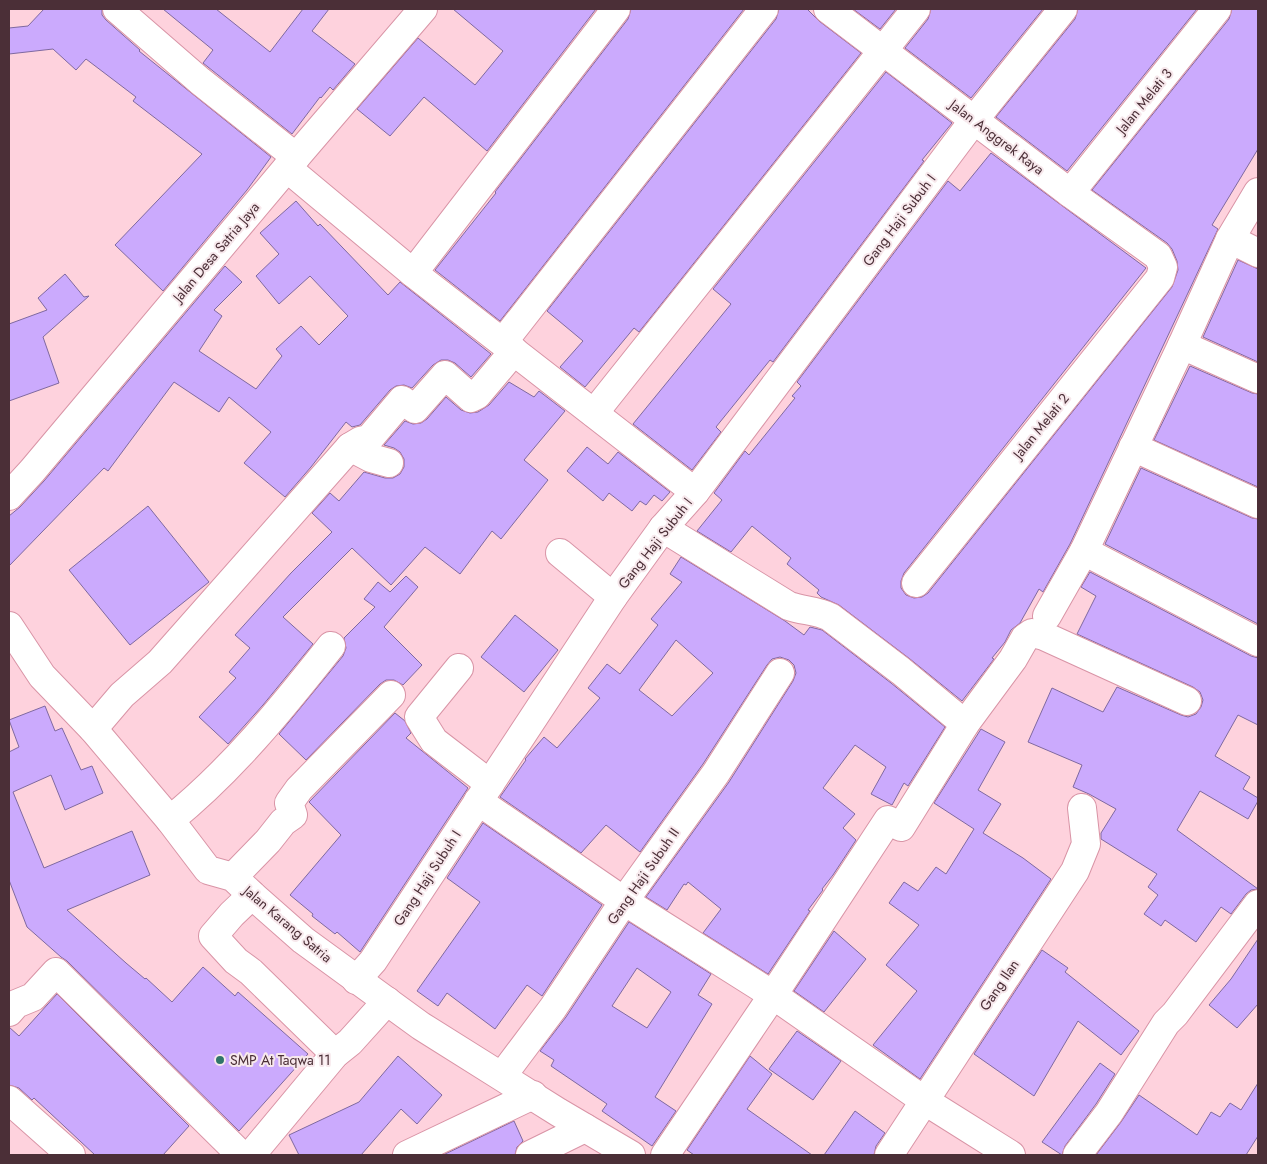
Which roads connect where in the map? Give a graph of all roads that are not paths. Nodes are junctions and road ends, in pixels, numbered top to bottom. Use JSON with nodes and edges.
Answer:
{"nodes":[{"id":1,"x":117,"y":9,"type":"edge"},
{"id":2,"x":423,"y":9,"type":"edge"},
{"id":3,"x":616,"y":9,"type":"edge"},
{"id":4,"x":764,"y":9,"type":"edge"},
{"id":5,"x":828,"y":9,"type":"edge"},
{"id":6,"x":916,"y":9,"type":"edge"},
{"id":7,"x":1063,"y":9,"type":"edge"},
{"id":8,"x":1217,"y":9,"type":"edge"},
{"id":9,"x":882,"y":51,"type":"junction"},
{"id":10,"x":974,"y":120,"type":"junction"},
{"id":11,"x":291,"y":163,"type":"junction"},
{"id":12,"x":1258,"y":192,"type":"edge"},
{"id":13,"x":1070,"y":193,"type":"junction"},
{"id":14,"x":1230,"y":239,"type":"junction"},
{"id":15,"x":1258,"y":253,"type":"edge"},
{"id":16,"x":1163,"y":267,"type":"joint"},
{"id":17,"x":413,"y":273,"type":"junction"},
{"id":18,"x":1182,"y":345,"type":"junction"},
{"id":19,"x":509,"y":347,"type":"junction"},
{"id":20,"x":1258,"y":379,"type":"edge"},
{"id":21,"x":594,"y":412,"type":"junction"},
{"id":22,"x":350,"y":447,"type":"junction"},
{"id":23,"x":1134,"y":447,"type":"junction"},
{"id":24,"x":388,"y":464,"type":"dead end"},
{"id":25,"x":695,"y":492,"type":"junction"},
{"id":26,"x":9,"y":496,"type":"edge"},
{"id":27,"x":1258,"y":504,"type":"edge"},
{"id":28,"x":663,"y":528,"type":"junction"},
{"id":29,"x":1084,"y":550,"type":"junction"},
{"id":30,"x":560,"y":553,"type":"dead end"},
{"id":31,"x":916,"y":583,"type":"dead end"},
{"id":32,"x":613,"y":596,"type":"junction"},
{"id":33,"x":1047,"y":616,"type":"dead end"},
{"id":34,"x":9,"y":626,"type":"edge"},
{"id":35,"x":1258,"y":642,"type":"edge"},
{"id":36,"x":331,"y":646,"type":"dead end"},
{"id":37,"x":459,"y":668,"type":"dead end"},
{"id":38,"x":780,"y":673,"type":"dead end"},
{"id":39,"x":391,"y":695,"type":"dead end"},
{"id":40,"x":1187,"y":701,"type":"dead end"},
{"id":41,"x":965,"y":724,"type":"junction"},
{"id":42,"x":93,"y":729,"type":"junction"},
{"id":43,"x":484,"y":792,"type":"junction"},
{"id":44,"x":1082,"y":808,"type":"dead end"},
{"id":45,"x":170,"y":820,"type":"junction"},
{"id":46,"x":242,"y":886,"type":"junction"},
{"id":47,"x":624,"y":901,"type":"junction"},
{"id":48,"x":1258,"y":904,"type":"edge"},
{"id":49,"x":356,"y":980,"type":"junction"},
{"id":50,"x":773,"y":995,"type":"junction"},
{"id":51,"x":387,"y":1001,"type":"junction"},
{"id":52,"x":11,"y":1004,"type":"edge"},
{"id":53,"x":336,"y":1054,"type":"junction"},
{"id":54,"x":502,"y":1076,"type":"junction"},
{"id":55,"x":533,"y":1095,"type":"junction"},
{"id":56,"x":9,"y":1100,"type":"edge"},
{"id":57,"x":925,"y":1101,"type":"junction"},
{"id":58,"x":585,"y":1128,"type":"junction"},
{"id":59,"x":71,"y":1155,"type":"edge"},
{"id":60,"x":241,"y":1155,"type":"edge"},
{"id":61,"x":251,"y":1155,"type":"edge"},
{"id":62,"x":407,"y":1155,"type":"edge"},
{"id":63,"x":530,"y":1155,"type":"edge"},
{"id":64,"x":631,"y":1155,"type":"edge"},
{"id":65,"x":665,"y":1155,"type":"edge"},
{"id":66,"x":889,"y":1155,"type":"edge"},
{"id":67,"x":1012,"y":1155,"type":"edge"},
{"id":68,"x":1077,"y":1155,"type":"edge"}],
"edges":[{"from":1,"to":11,"type":"street"},
{"from":2,"to":11,"type":"street","name":"Jalan Desa Satria Jaya"},
{"from":3,"to":17,"type":"street"},
{"from":4,"to":19,"type":"street"},
{"from":5,"to":9,"type":"street","name":"Jalan Anggrek Raya"},
{"from":6,"to":9,"type":"street"},
{"from":7,"to":10,"type":"street","name":"Gang Haji Subuh I"},
{"from":8,"to":13,"type":"street","name":"Jalan Melati 3"},
{"from":9,"to":10,"type":"street","name":"Jalan Anggrek Raya"},
{"from":9,"to":21,"type":"street"},
{"from":10,"to":13,"type":"street","name":"Jalan Anggrek Raya"},
{"from":10,"to":25,"type":"street","name":"Gang Haji Subuh I"},
{"from":11,"to":17,"type":"street"},
{"from":11,"to":26,"type":"street","name":"Jalan Desa Satria Jaya"},
{"from":12,"to":14,"type":"street"},
{"from":13,"to":16,"type":"street","name":"Jalan Anggrek Raya"},
{"from":14,"to":15,"type":"street"},
{"from":14,"to":18,"type":"street"},
{"from":16,"to":31,"type":"street","name":"Jalan Melati 2"},
{"from":17,"to":19,"type":"street"},
{"from":18,"to":20,"type":"street"},
{"from":18,"to":23,"type":"street"},
{"from":19,"to":21,"type":"street"},
{"from":19,"to":22,"type":"street"},
{"from":21,"to":25,"type":"street"},
{"from":22,"to":24,"type":"street"},
{"from":22,"to":42,"type":"street"},
{"from":23,"to":27,"type":"street"},
{"from":23,"to":29,"type":"street"},
{"from":25,"to":28,"type":"street","name":"Gang Haji Subuh I"},
{"from":28,"to":32,"type":"street","name":"Gang Haji Subuh I"},
{"from":28,"to":41,"type":"street"},
{"from":29,"to":33,"type":"street"},
{"from":29,"to":35,"type":"street"},
{"from":30,"to":32,"type":"street"},
{"from":32,"to":43,"type":"street","name":"Gang Haji Subuh I"},
{"from":34,"to":42,"type":"street","name":"Jalan Karang Satria"},
{"from":36,"to":45,"type":"street"},
{"from":37,"to":43,"type":"street"},
{"from":38,"to":47,"type":"street","name":"Gang Haji Subuh II"},
{"from":39,"to":46,"type":"street"},
{"from":40,"to":41,"type":"street"},
{"from":41,"to":50,"type":"street"},
{"from":42,"to":45,"type":"street","name":"Jalan Karang Satria"},
{"from":43,"to":47,"type":"street"},
{"from":43,"to":49,"type":"street","name":"Gang Haji Subuh I"},
{"from":44,"to":57,"type":"street","name":"Gang Ilan"},
{"from":45,"to":46,"type":"street","name":"Jalan Karang Satria"},
{"from":46,"to":49,"type":"street","name":"Jalan Karang Satria"},
{"from":46,"to":53,"type":"street"},
{"from":47,"to":50,"type":"street"},
{"from":47,"to":54,"type":"street","name":"Gang Haji Subuh II"},
{"from":48,"to":68,"type":"street"},
{"from":49,"to":51,"type":"street","name":"Jalan Karang Satria"},
{"from":50,"to":57,"type":"street"},
{"from":50,"to":65,"type":"street"},
{"from":51,"to":53,"type":"street"},
{"from":51,"to":54,"type":"street","name":"Jalan Karang Satria"},
{"from":52,"to":60,"type":"street"},
{"from":53,"to":61,"type":"street"},
{"from":54,"to":55,"type":"street","name":"Jalan Karang Satria"},
{"from":55,"to":58,"type":"street","name":"Jalan Karang Satria"},
{"from":55,"to":62,"type":"street"},
{"from":56,"to":59,"type":"street"},
{"from":57,"to":66,"type":"street","name":"Gang Ilan"},
{"from":57,"to":67,"type":"street"},
{"from":58,"to":63,"type":"street"},
{"from":58,"to":64,"type":"street","name":"Jalan Karang Satria"}]}
